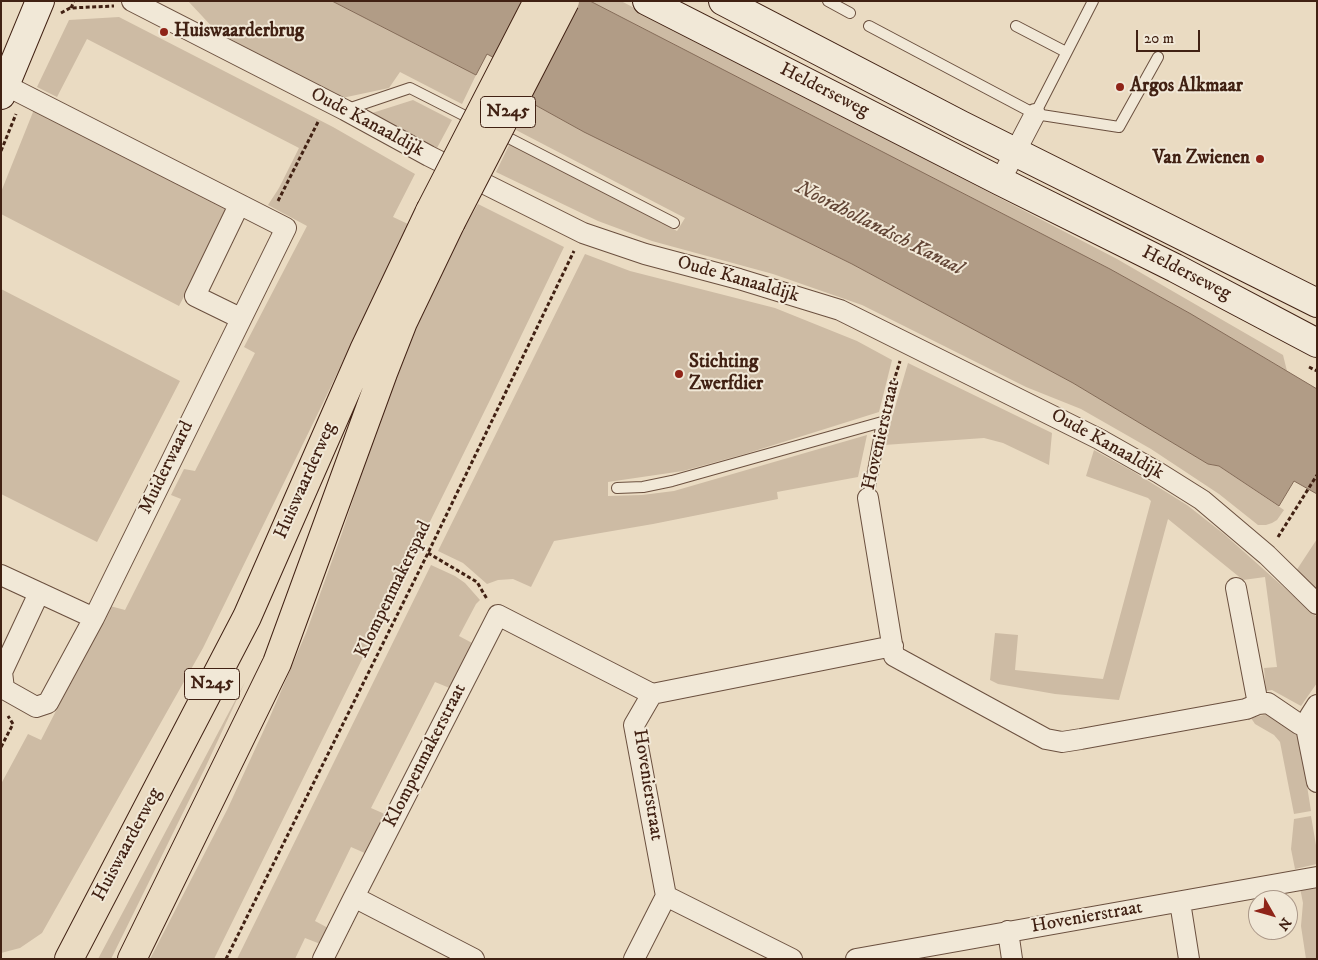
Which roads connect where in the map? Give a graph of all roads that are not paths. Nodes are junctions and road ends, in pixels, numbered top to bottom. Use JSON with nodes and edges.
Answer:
{"nodes":[{"id":1,"x":40,"y":1,"type":"edge"},
{"id":2,"x":538,"y":1,"type":"edge"},
{"id":3,"x":566,"y":1,"type":"edge"},
{"id":4,"x":647,"y":1,"type":"edge"},
{"id":5,"x":723,"y":1,"type":"edge"},
{"id":6,"x":828,"y":1,"type":"edge"},
{"id":7,"x":1093,"y":1,"type":"edge"},
{"id":8,"x":135,"y":3,"type":"edge"},
{"id":9,"x":850,"y":13,"type":"dead end"},
{"id":10,"x":869,"y":26,"type":"dead end"},
{"id":11,"x":1016,"y":26,"type":"dead end"},
{"id":12,"x":1066,"y":52,"type":"junction"},
{"id":13,"x":1158,"y":56,"type":"dead end"},
{"id":14,"x":3,"y":90,"type":"edge"},
{"id":15,"x":337,"y":106,"type":"junction"},
{"id":16,"x":1035,"y":114,"type":"junction"},
{"id":17,"x":1015,"y":152,"type":"junction"},
{"id":18,"x":1000,"y":181,"type":"junction"},
{"id":19,"x":239,"y":205,"type":"junction"},
{"id":20,"x":440,"y":217,"type":"junction"},
{"id":21,"x":674,"y":223,"type":"dead end"},
{"id":22,"x":1317,"y":303,"type":"edge"},
{"id":23,"x":240,"y":318,"type":"junction"},
{"id":24,"x":1313,"y":356,"type":"edge"},
{"id":25,"x":617,"y":488,"type":"dead end"},
{"id":26,"x":868,"y":498,"type":"joint"},
{"id":27,"x":1,"y":576,"type":"edge"},
{"id":28,"x":1236,"y":588,"type":"dead end"},
{"id":29,"x":39,"y":593,"type":"junction"},
{"id":30,"x":1317,"y":604,"type":"edge"},
{"id":31,"x":94,"y":618,"type":"junction"},
{"id":32,"x":892,"y":646,"type":"junction"},
{"id":33,"x":652,"y":694,"type":"junction"},
{"id":34,"x":1258,"y":704,"type":"junction"},
{"id":35,"x":1317,"y":705,"type":"edge"},
{"id":36,"x":1306,"y":727,"type":"junction"},
{"id":37,"x":1317,"y":782,"type":"edge"},
{"id":38,"x":1317,"y":877,"type":"edge"},
{"id":39,"x":666,"y":896,"type":"junction"},
{"id":40,"x":354,"y":897,"type":"junction"},
{"id":41,"x":1180,"y":902,"type":"junction"},
{"id":42,"x":1008,"y":931,"type":"junction"},
{"id":43,"x":895,"y":955,"type":"edge"},
{"id":44,"x":785,"y":957,"type":"edge"},
{"id":45,"x":68,"y":959,"type":"edge"},
{"id":46,"x":132,"y":959,"type":"edge"},
{"id":47,"x":323,"y":959,"type":"edge"},
{"id":48,"x":474,"y":959,"type":"edge"},
{"id":49,"x":634,"y":959,"type":"edge"},
{"id":50,"x":856,"y":959,"type":"edge"},
{"id":51,"x":1012,"y":959,"type":"edge"},
{"id":52,"x":1189,"y":959,"type":"edge"}],
"edges":[{"from":1,"to":14,"type":"main road","name":"Muiderwaard"},
{"from":2,"to":20,"type":"highway","name":"Huiswaarderweg","number":"N245","bridge":true},
{"from":3,"to":20,"type":"highway","name":"Huiswaarderweg","number":"N245","bridge":true},
{"from":4,"to":18,"type":"main road","name":"Helderseweg"},
{"from":5,"to":17,"type":"main road","name":"Helderseweg"},
{"from":6,"to":9,"type":"lane"},
{"from":7,"to":12,"type":"lane"},
{"from":8,"to":15,"type":"street","name":"Oude Kanaaldijk"},
{"from":10,"to":16,"type":"lane"},
{"from":11,"to":12,"type":"lane"},
{"from":12,"to":16,"type":"lane"},
{"from":13,"to":16,"type":"lane"},
{"from":14,"to":19,"type":"street","name":"Muiderwaard"},
{"from":15,"to":21,"type":"lane"},
{"from":15,"to":30,"type":"street","name":"Oude Kanaaldijk"},
{"from":16,"to":17,"type":"street"},
{"from":17,"to":18,"type":"street"},
{"from":17,"to":22,"type":"main road","name":"Helderseweg"},
{"from":18,"to":24,"type":"main road","name":"Helderseweg"},
{"from":19,"to":23,"type":"street"},
{"from":19,"to":23,"type":"street","name":"Muiderwaard"},
{"from":20,"to":45,"type":"highway","name":"Huiswaarderweg","number":"N245"},
{"from":20,"to":46,"type":"highway","name":"Huiswaarderweg","number":"N245"},
{"from":23,"to":31,"type":"street","name":"Muiderwaard"},
{"from":25,"to":26,"type":"lane","name":"Hovenierstraat"},
{"from":26,"to":32,"type":"street","name":"Hovenierstraat"},
{"from":27,"to":29,"type":"street"},
{"from":28,"to":34,"type":"street"},
{"from":29,"to":31,"type":"street"},
{"from":29,"to":31,"type":"street","name":"Muiderwaard"},
{"from":32,"to":33,"type":"street"},
{"from":32,"to":34,"type":"street"},
{"from":33,"to":39,"type":"street","name":"Hovenierstraat"},
{"from":33,"to":40,"type":"street","name":"Klompenmakerstraat"},
{"from":34,"to":36,"type":"street"},
{"from":35,"to":36,"type":"street"},
{"from":36,"to":37,"type":"street"},
{"from":38,"to":41,"type":"street","name":"Hovenierstraat"},
{"from":39,"to":44,"type":"street"},
{"from":39,"to":49,"type":"street"},
{"from":40,"to":47,"type":"street","name":"Klompenmakerstraat"},
{"from":40,"to":48,"type":"street"},
{"from":41,"to":42,"type":"street","name":"Hovenierstraat"},
{"from":41,"to":52,"type":"street"},
{"from":42,"to":43,"type":"street","name":"Hovenierstraat"},
{"from":42,"to":51,"type":"street"},
{"from":43,"to":50,"type":"street","name":"Hovenierstraat"}]}
